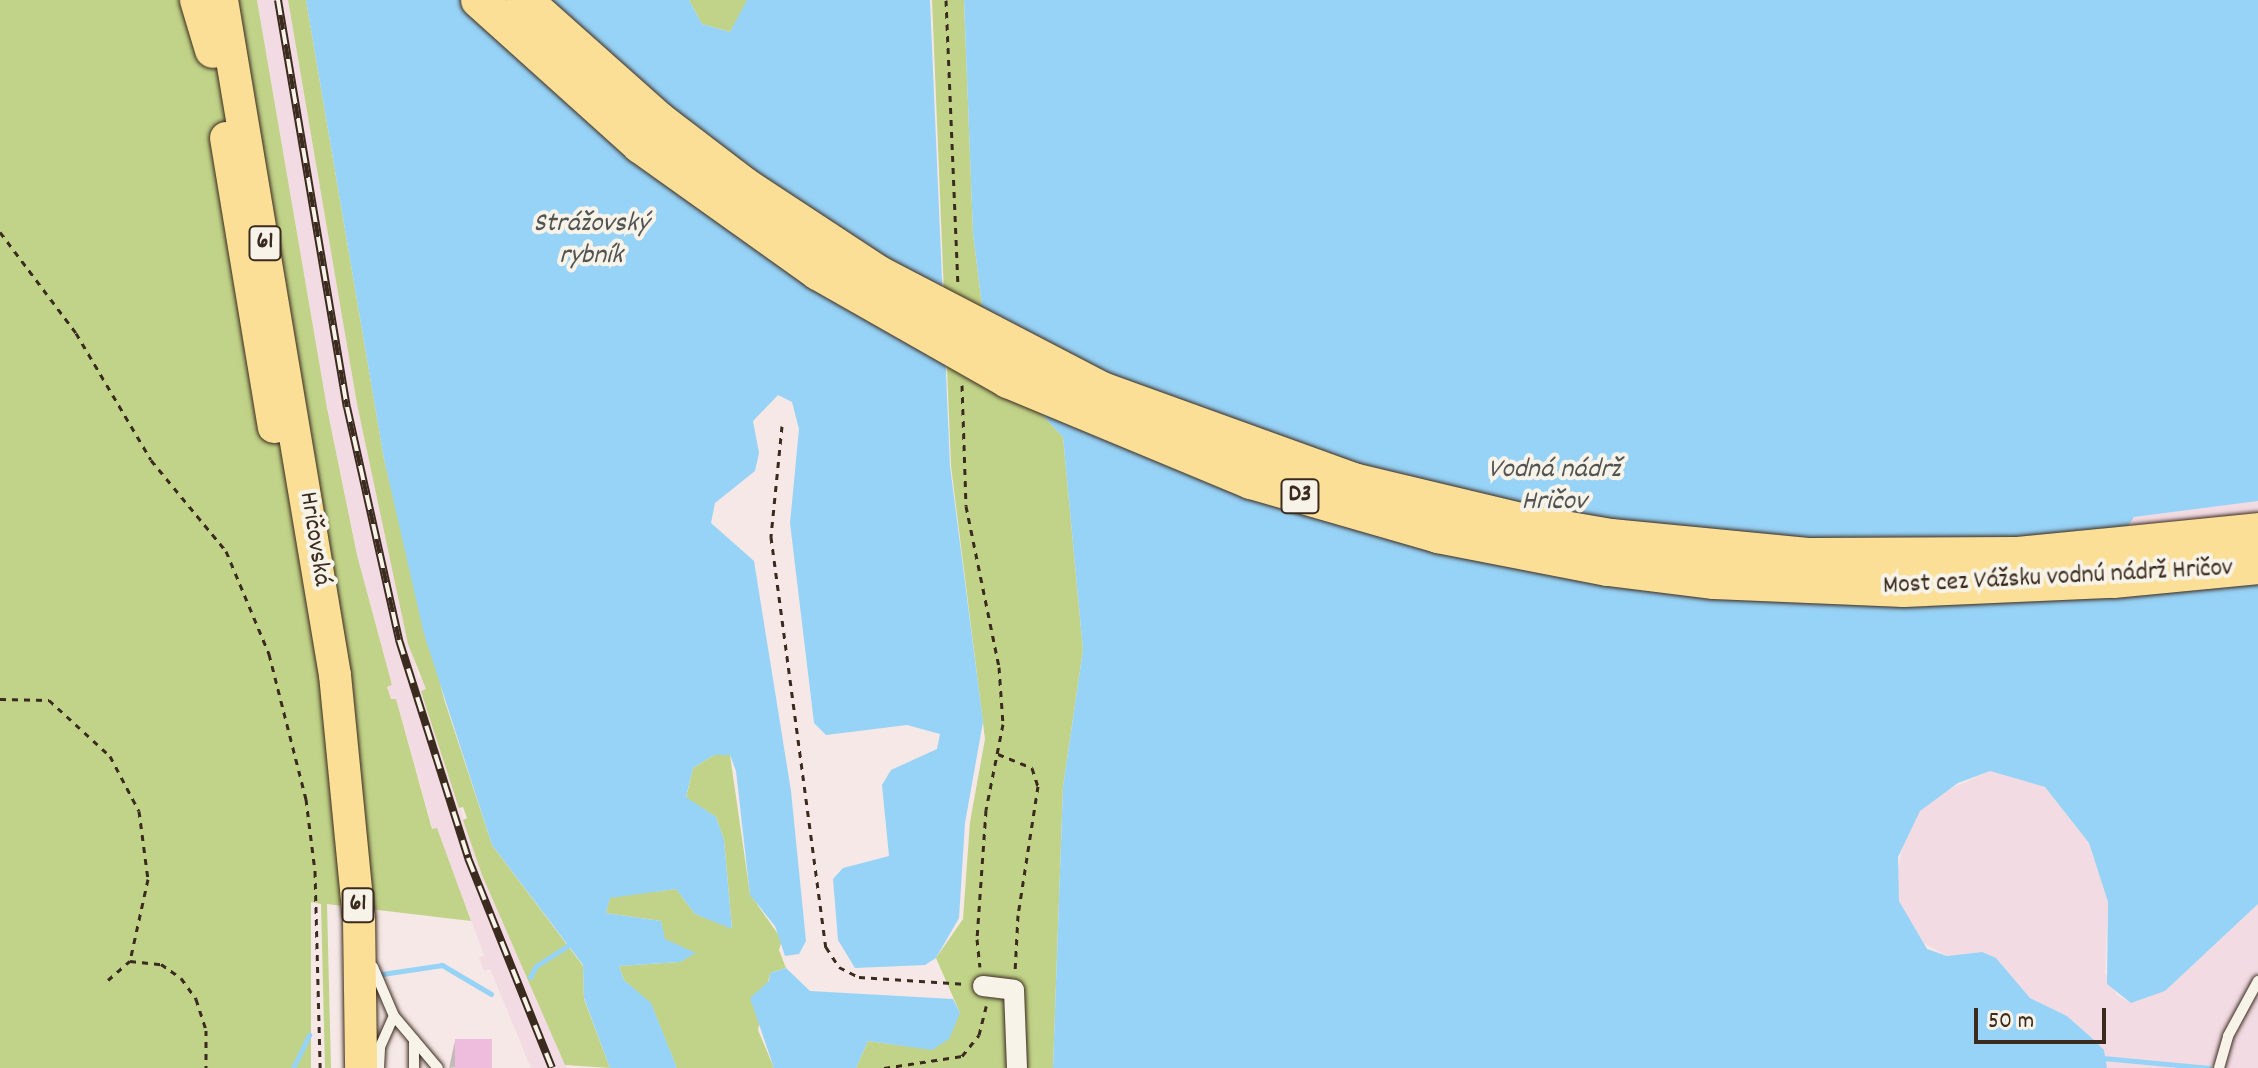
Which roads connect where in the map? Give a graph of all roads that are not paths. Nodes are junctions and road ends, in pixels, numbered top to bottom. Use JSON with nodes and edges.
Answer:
{"nodes":[{"id":1,"x":479,"y":0,"type":"edge"},
{"id":2,"x":524,"y":0,"type":"edge"},
{"id":3,"x":215,"y":3,"type":"edge"},
{"id":4,"x":213,"y":50,"type":"joint"},
{"id":5,"x":2258,"y":531,"type":"edge"},
{"id":6,"x":2258,"y":566,"type":"edge"},
{"id":7,"x":359,"y":918,"type":"junction"},
{"id":8,"x":2258,"y":981,"type":"edge"},
{"id":9,"x":983,"y":986,"type":"road end"},
{"id":10,"x":394,"y":1016,"type":"junction"},
{"id":11,"x":414,"y":1040,"type":"junction"},
{"id":12,"x":427,"y":1055,"type":"junction"},
{"id":13,"x":342,"y":1068,"type":"edge"},
{"id":14,"x":361,"y":1068,"type":"edge"},
{"id":15,"x":379,"y":1068,"type":"edge"},
{"id":16,"x":414,"y":1068,"type":"edge"},
{"id":17,"x":427,"y":1068,"type":"edge"},
{"id":18,"x":438,"y":1068,"type":"edge"},
{"id":19,"x":1017,"y":1068,"type":"edge"},
{"id":20,"x":2219,"y":1068,"type":"edge"}],
"edges":[{"from":1,"to":6,"type":"highway","name":"Most cez Vážsku vodnú nádrž Hričov","number":"D3","bridge":true},
{"from":2,"to":5,"type":"highway","name":"Most cez Vážsku vodnú nádrž Hričov","number":"D3","bridge":true},
{"from":3,"to":4,"type":"highway"},
{"from":3,"to":7,"type":"main road","name":"Hričovská","number":"61"},
{"from":4,"to":13,"type":"main road","name":"Hričovská","number":"61"},
{"from":7,"to":10,"type":"lane"},
{"from":7,"to":14,"type":"main road","name":"Hričovská","number":"61"},
{"from":8,"to":20,"type":"lane"},
{"from":9,"to":19,"type":"street"},
{"from":10,"to":11,"type":"lane"},
{"from":10,"to":15,"type":"lane"},
{"from":11,"to":12,"type":"lane"},
{"from":11,"to":16,"type":"lane"},
{"from":12,"to":17,"type":"lane"},
{"from":12,"to":18,"type":"lane"}]}
